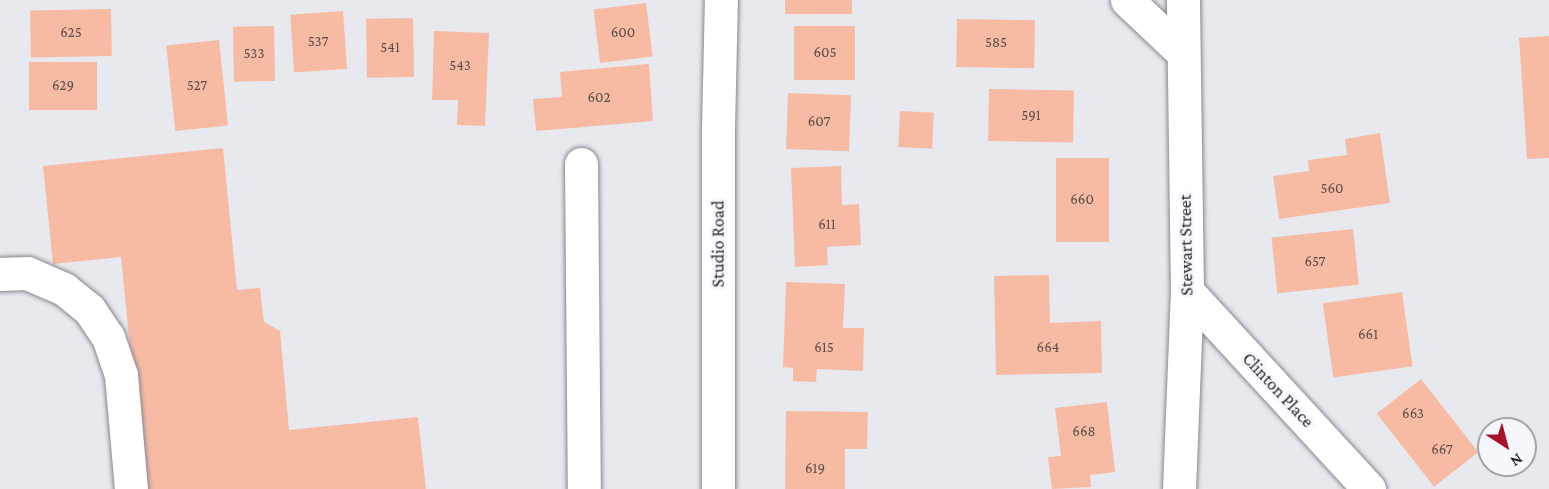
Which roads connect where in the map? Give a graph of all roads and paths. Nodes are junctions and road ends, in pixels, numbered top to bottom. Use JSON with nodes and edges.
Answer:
{"nodes":[{"id":1,"x":721,"y":0,"type":"edge"},
{"id":2,"x":1127,"y":0,"type":"edge"},
{"id":3,"x":1183,"y":0,"type":"edge"},
{"id":4,"x":1183,"y":53,"type":"junction"},
{"id":5,"x":581,"y":164,"type":"dead end"},
{"id":6,"x":0,"y":274,"type":"edge"},
{"id":7,"x":1187,"y":291,"type":"junction"},
{"id":8,"x":131,"y":489,"type":"edge"},
{"id":9,"x":584,"y":489,"type":"edge"},
{"id":10,"x":718,"y":489,"type":"edge"},
{"id":11,"x":1179,"y":489,"type":"edge"},
{"id":12,"x":1369,"y":489,"type":"edge"}],
"edges":[{"from":1,"to":10,"type":"street","name":"Studio Road"},
{"from":2,"to":4,"type":"street"},
{"from":3,"to":4,"type":"street","name":"Stewart Street"},
{"from":4,"to":7,"type":"street","name":"Stewart Street"},
{"from":5,"to":9,"type":"street"},
{"from":6,"to":8,"type":"street"},
{"from":7,"to":11,"type":"street","name":"Stewart Street"},
{"from":7,"to":12,"type":"street","name":"Clinton Place"}]}
